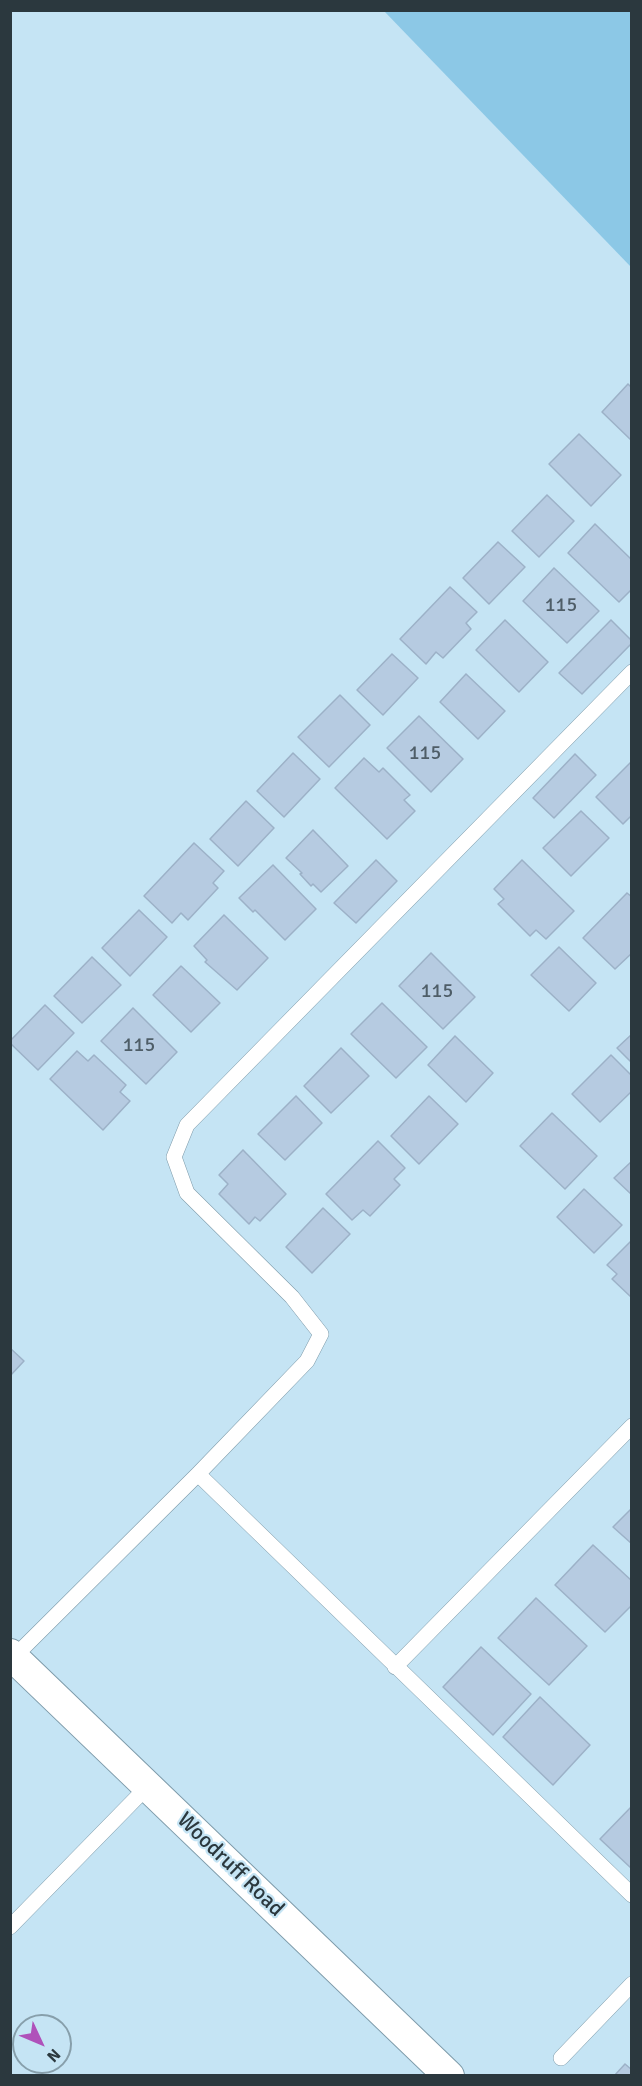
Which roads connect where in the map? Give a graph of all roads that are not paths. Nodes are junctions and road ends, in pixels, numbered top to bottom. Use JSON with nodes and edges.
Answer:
{"nodes":[{"id":1,"x":632,"y":672,"type":"edge"},
{"id":2,"x":632,"y":1426,"type":"edge"},
{"id":3,"x":198,"y":1474,"type":"junction"},
{"id":4,"x":12,"y":1656,"type":"edge"},
{"id":5,"x":395,"y":1667,"type":"junction"},
{"id":6,"x":148,"y":1786,"type":"junction"},
{"id":7,"x":632,"y":1895,"type":"edge"},
{"id":8,"x":10,"y":1927,"type":"edge"},
{"id":9,"x":632,"y":1984,"type":"edge"},
{"id":10,"x":561,"y":2058,"type":"dead end"},
{"id":11,"x":450,"y":2076,"type":"edge"}],
"edges":[{"from":1,"to":3,"type":"lane"},
{"from":2,"to":5,"type":"lane"},
{"from":3,"to":4,"type":"lane"},
{"from":3,"to":5,"type":"lane"},
{"from":4,"to":6,"type":"street","name":"Woodruff Road"},
{"from":5,"to":7,"type":"lane"},
{"from":6,"to":8,"type":"lane"},
{"from":6,"to":11,"type":"street","name":"Woodruff Road"},
{"from":9,"to":10,"type":"lane"}]}
